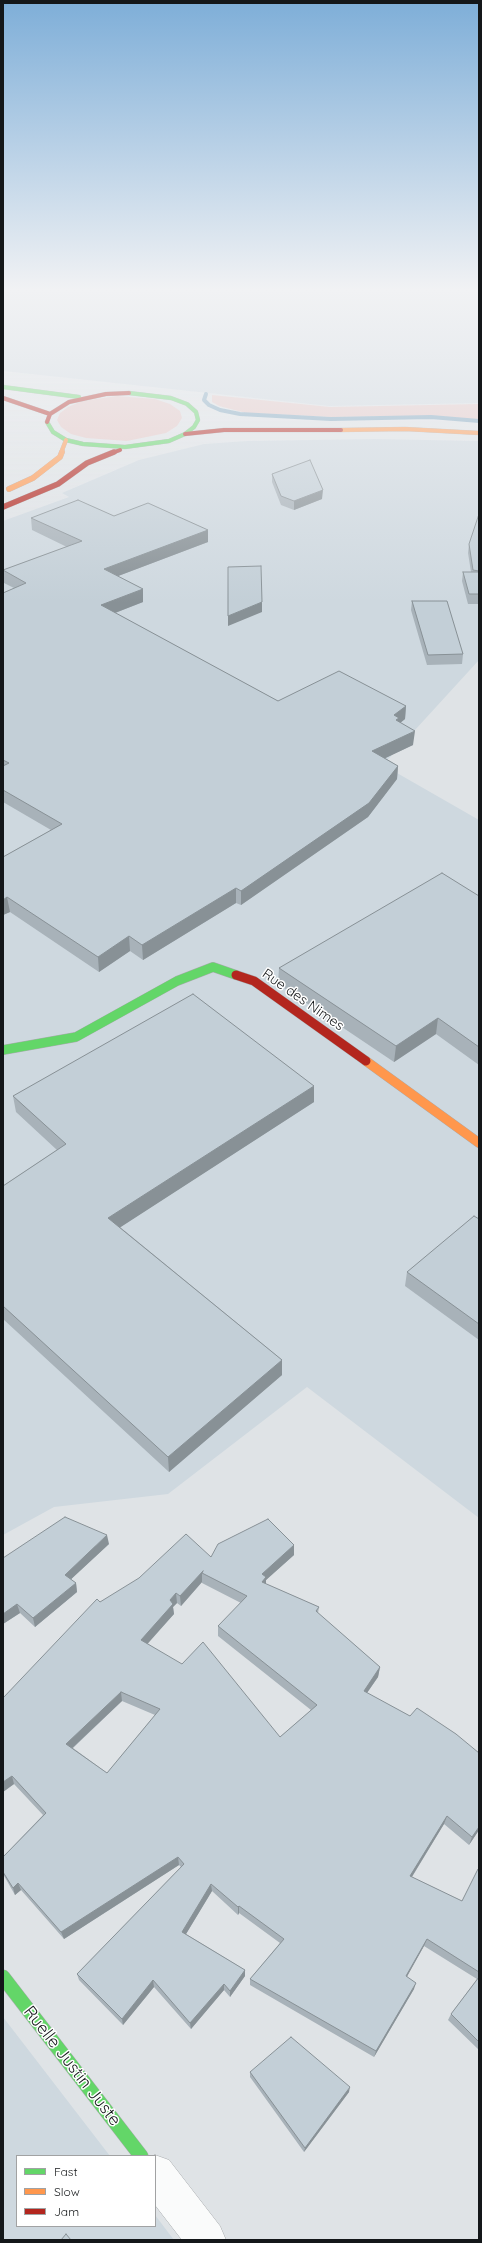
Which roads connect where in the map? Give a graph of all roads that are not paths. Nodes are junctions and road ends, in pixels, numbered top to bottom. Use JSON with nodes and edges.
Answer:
{"nodes":[{"id":1,"x":47,"y":394,"type":"edge"},
{"id":2,"x":109,"y":394,"type":"edge"},
{"id":3,"x":140,"y":394,"type":"edge"},
{"id":4,"x":84,"y":397,"type":"junction"},
{"id":5,"x":3,"y":398,"type":"edge"},
{"id":6,"x":196,"y":412,"type":"junction"},
{"id":7,"x":50,"y":414,"type":"junction"},
{"id":8,"x":209,"y":416,"type":"dead end"},
{"id":9,"x":223,"y":420,"type":"dead end"},
{"id":10,"x":479,"y":427,"type":"edge"},
{"id":11,"x":479,"y":433,"type":"edge"},
{"id":12,"x":185,"y":434,"type":"junction"},
{"id":13,"x":66,"y":440,"type":"junction"},
{"id":14,"x":125,"y":448,"type":"junction"},
{"id":15,"x":3,"y":492,"type":"edge"},
{"id":16,"x":3,"y":507,"type":"edge"},
{"id":17,"x":3,"y":1050,"type":"edge"},
{"id":18,"x":479,"y":1143,"type":"edge"},
{"id":19,"x":3,"y":1977,"type":"edge"},
{"id":20,"x":140,"y":2155,"type":"edge"},
{"id":21,"x":156,"y":2175,"type":"edge"},
{"id":22,"x":206,"y":2240,"type":"edge"}],
"edges":[{"from":1,"to":4,"type":"main road"},
{"from":2,"to":4,"type":"main road"},
{"from":3,"to":6,"type":"main road"},
{"from":4,"to":7,"type":"main road"},
{"from":5,"to":7,"type":"main road"},
{"from":6,"to":8,"type":"main road"},
{"from":6,"to":12,"type":"main road"},
{"from":7,"to":13,"type":"main road"},
{"from":9,"to":10,"type":"main road"},
{"from":11,"to":12,"type":"main road"},
{"from":12,"to":14,"type":"main road"},
{"from":13,"to":14,"type":"main road"},
{"from":13,"to":15,"type":"main road"},
{"from":14,"to":16,"type":"main road"},
{"from":17,"to":18,"type":"main road","name":"Rue des Nimes"},
{"from":19,"to":20,"type":"main road","name":"Ruelle Justin Juste"},
{"from":21,"to":22,"type":"street"}]}
